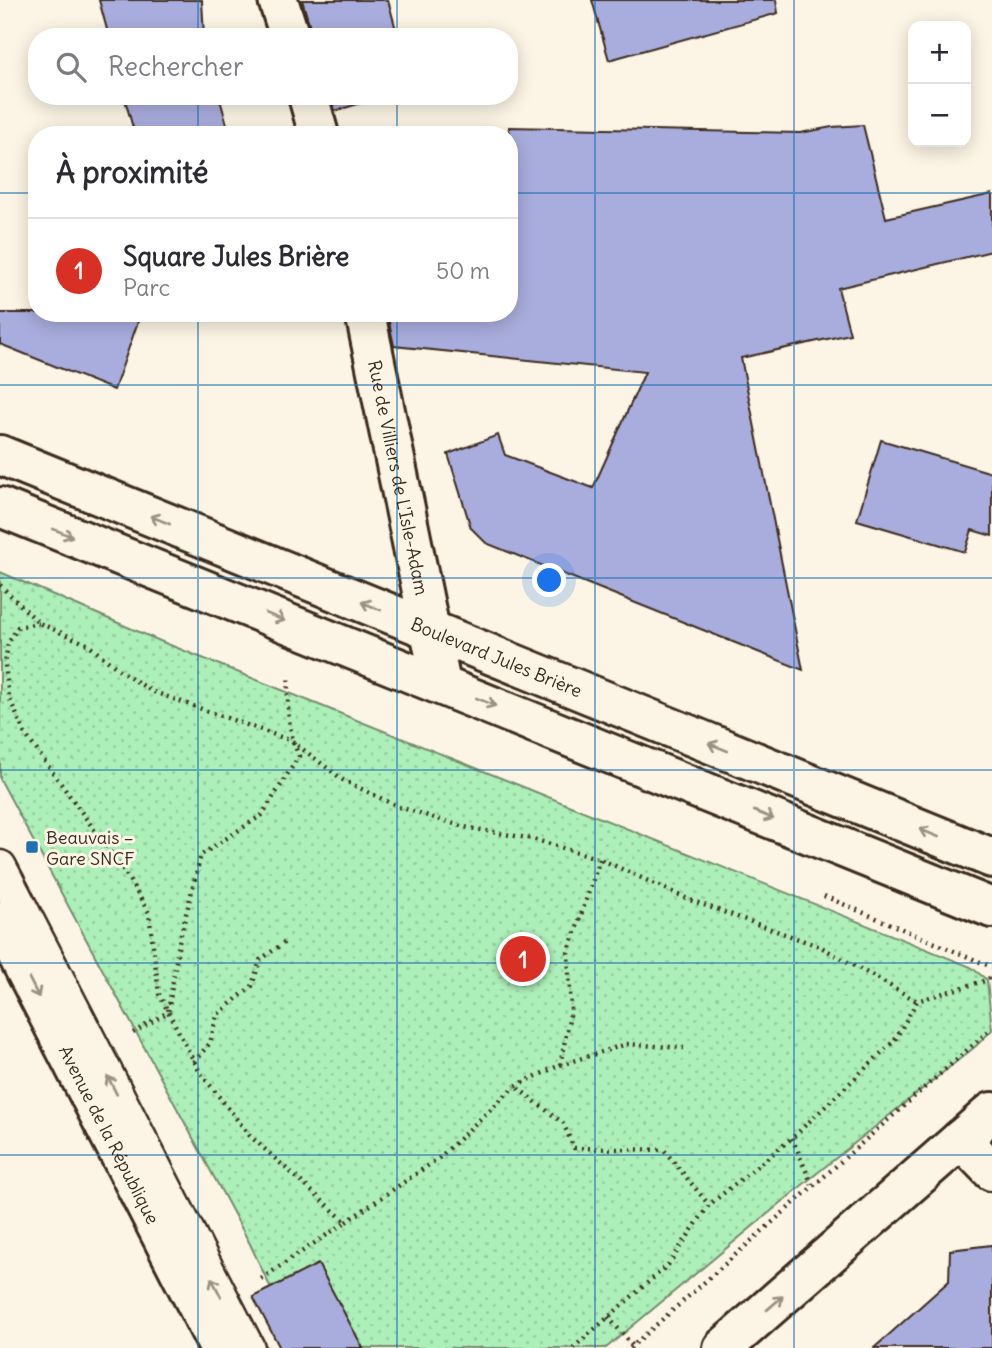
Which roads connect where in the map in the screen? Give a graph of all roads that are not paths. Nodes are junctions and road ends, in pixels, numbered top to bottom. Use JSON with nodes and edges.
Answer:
{"nodes":[{"id":1,"x":278,"y":0,"type":"edge"},
{"id":2,"x":287,"y":28,"type":"edge"},
{"id":3,"x":311,"y":105,"type":"edge"},
{"id":4,"x":316,"y":126,"type":"edge"},
{"id":5,"x":367,"y":322,"type":"edge"},
{"id":6,"x":0,"y":455,"type":"edge"},
{"id":7,"x":0,"y":507,"type":"edge"},
{"id":8,"x":430,"y":630,"type":"junction"},
{"id":9,"x":441,"y":684,"type":"junction"},
{"id":10,"x":992,"y":858,"type":"edge"},
{"id":11,"x":0,"y":867,"type":"edge"},
{"id":12,"x":992,"y":908,"type":"edge"},
{"id":13,"x":0,"y":921,"type":"edge"},
{"id":14,"x":992,"y":1112,"type":"edge"},
{"id":15,"x":961,"y":1139,"type":"junction"},
{"id":16,"x":992,"y":1171,"type":"edge"},
{"id":17,"x":219,"y":1348,"type":"edge"},
{"id":18,"x":248,"y":1348,"type":"edge"},
{"id":19,"x":723,"y":1348,"type":"edge"}],
"edges":[{"from":1,"to":2,"type":"main road"},
{"from":3,"to":4,"type":"main road"},
{"from":5,"to":8,"type":"main road","name":"Rue de Villiers de L'Isle-Adam"},
{"from":8,"to":6,"type":"main road","name":"Boulevard Jules Brière","one_way":true},
{"from":7,"to":9,"type":"main road","one_way":true},
{"from":8,"to":9,"type":"main road","name":"Rue de Villiers de L'Isle-Adam"},
{"from":10,"to":8,"type":"main road","name":"Boulevard Jules Brière","one_way":true},
{"from":9,"to":12,"type":"main road","one_way":true},
{"from":18,"to":11,"type":"lane","one_way":true},
{"from":13,"to":17,"type":"main road","name":"Avenue de la République","one_way":true},
{"from":14,"to":15,"type":"main road"},
{"from":15,"to":16,"type":"main road"},
{"from":19,"to":15,"type":"main road","one_way":true}]}
